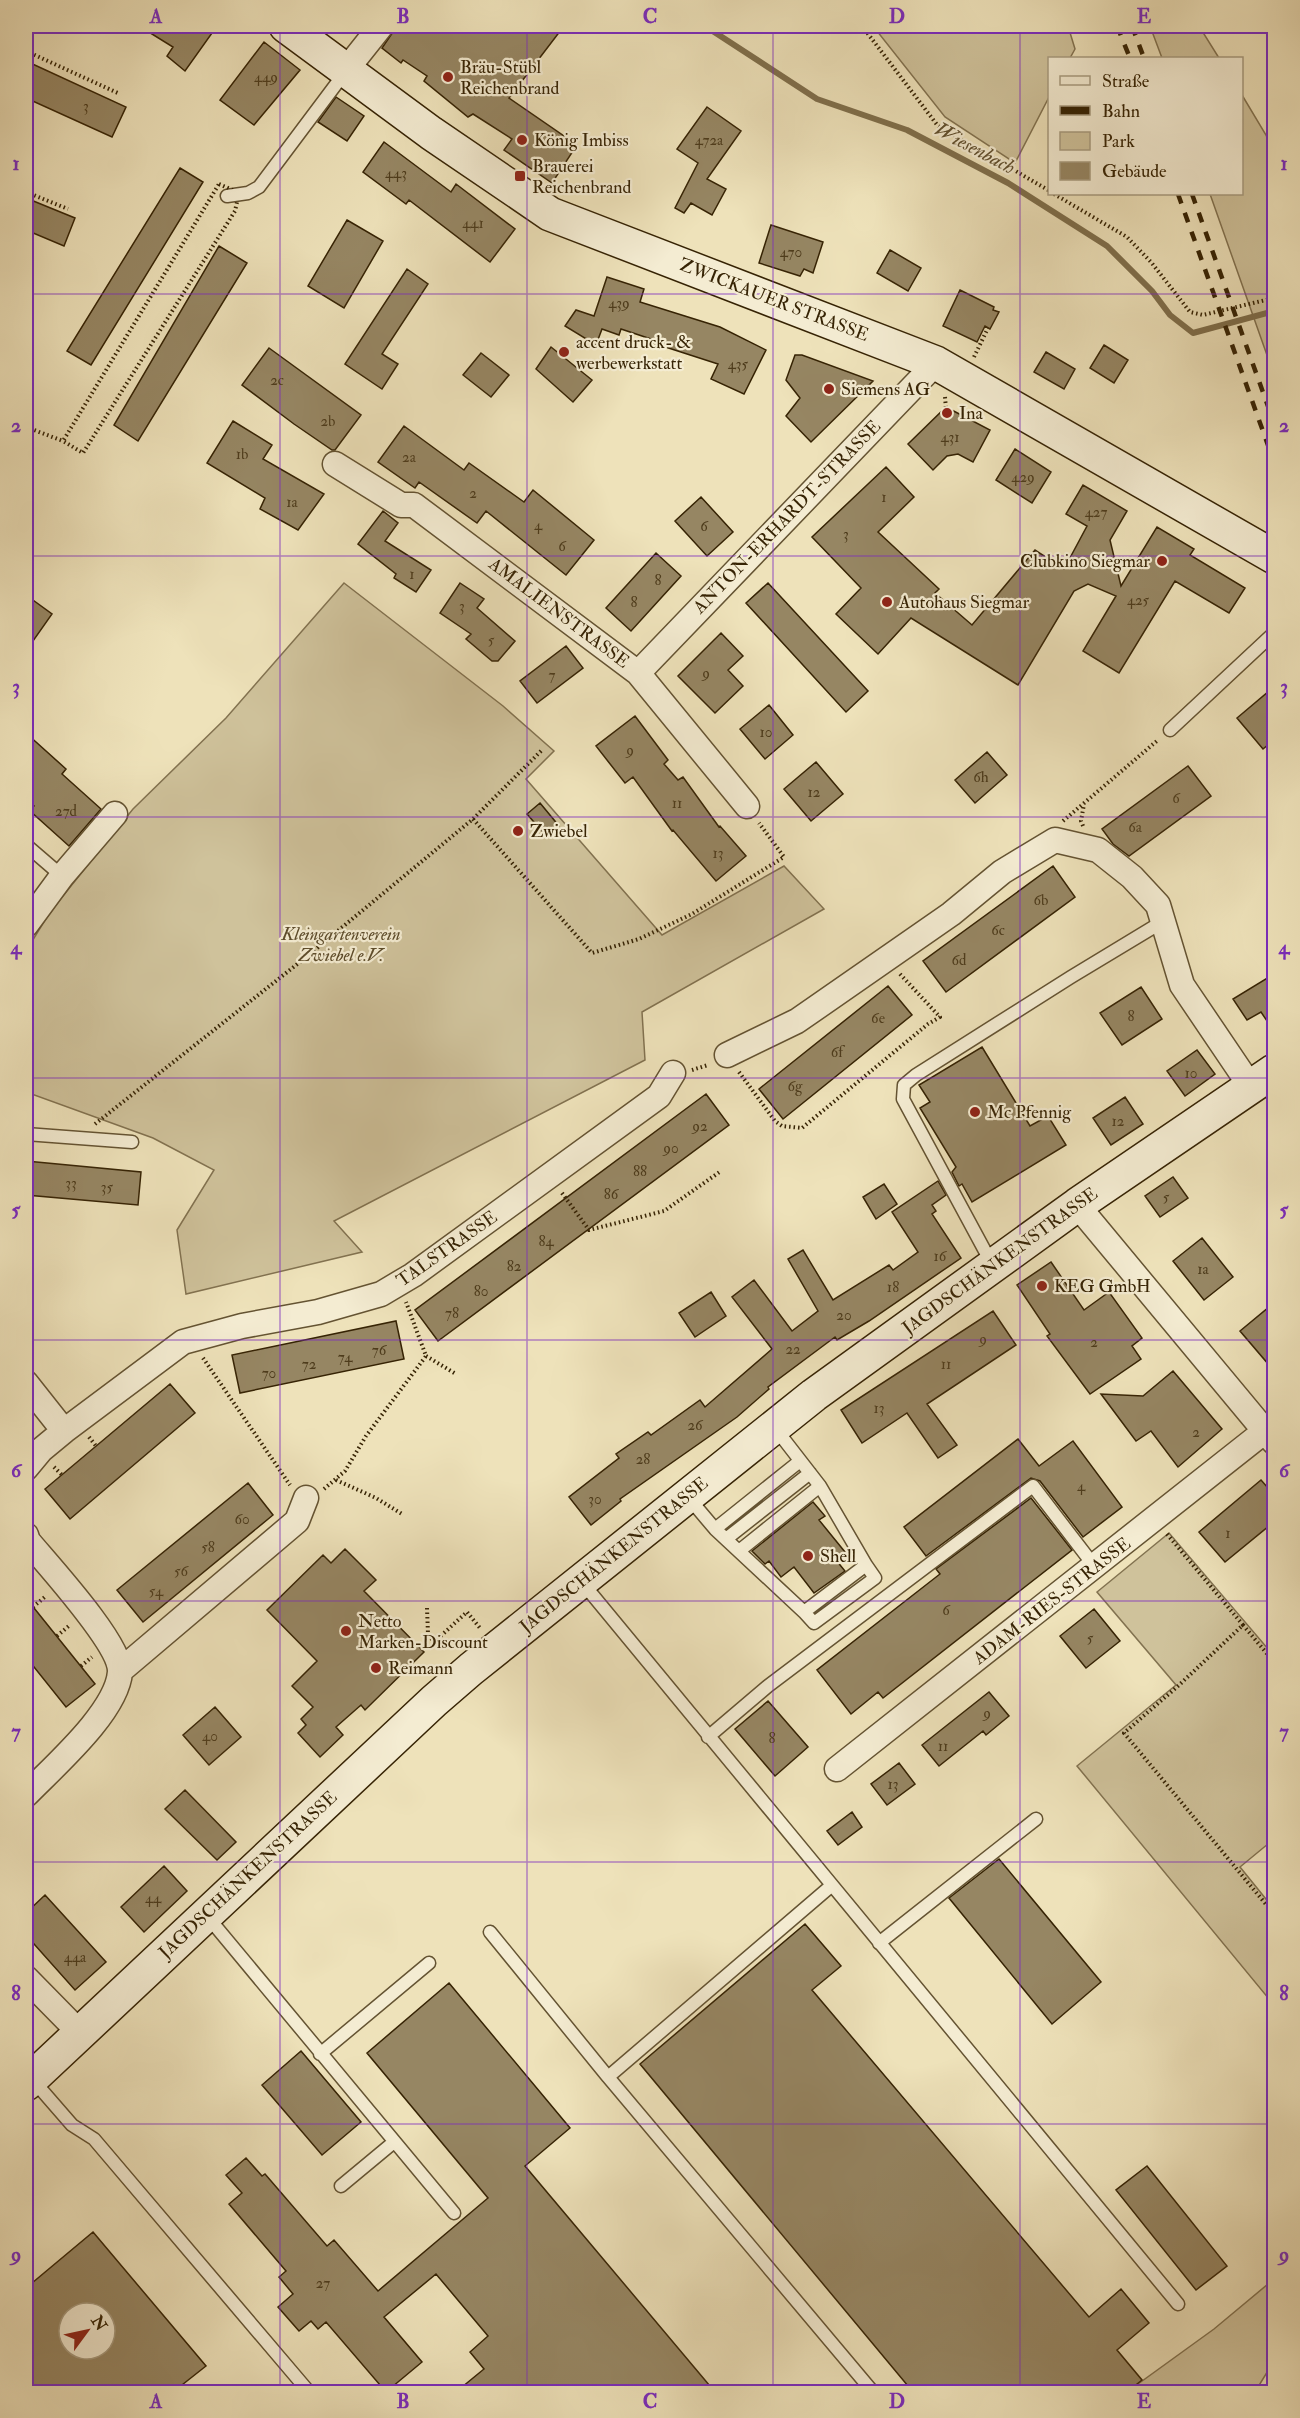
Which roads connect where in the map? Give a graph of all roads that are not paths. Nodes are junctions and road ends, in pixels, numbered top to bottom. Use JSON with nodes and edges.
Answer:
{"nodes":[{"id":1,"x":286,"y":26,"type":"edge"},
{"id":2,"x":381,"y":26,"type":"edge"},
{"id":3,"x":346,"y":70,"type":"junction"},
{"id":4,"x":226,"y":196,"type":"dead end"},
{"id":5,"x":936,"y":363,"type":"junction"},
{"id":6,"x":336,"y":464,"type":"dead end"},
{"id":7,"x":1275,"y":557,"type":"edge"},
{"id":8,"x":1275,"y":633,"type":"edge"},
{"id":9,"x":638,"y":673,"type":"junction"},
{"id":10,"x":1170,"y":730,"type":"road end"},
{"id":11,"x":747,"y":806,"type":"road end"},
{"id":12,"x":114,"y":814,"type":"dead end"},
{"id":13,"x":26,"y":845,"type":"edge"},
{"id":14,"x":62,"y":876,"type":"junction"},
{"id":15,"x":1162,"y":922,"type":"junction"},
{"id":16,"x":26,"y":926,"type":"edge"},
{"id":17,"x":727,"y":1054,"type":"road end"},
{"id":18,"x":674,"y":1073,"type":"dead end"},
{"id":19,"x":1263,"y":1079,"type":"edge"},
{"id":20,"x":26,"y":1134,"type":"edge"},
{"id":21,"x":132,"y":1142,"type":"dead end"},
{"id":22,"x":1077,"y":1205,"type":"junction"},
{"id":23,"x":993,"y":1265,"type":"junction"},
{"id":24,"x":26,"y":1383,"type":"edge"},
{"id":25,"x":774,"y":1426,"type":"junction"},
{"id":26,"x":64,"y":1431,"type":"junction"},
{"id":27,"x":1272,"y":1432,"type":"edge"},
{"id":28,"x":800,"y":1461,"type":"junction"},
{"id":29,"x":26,"y":1468,"type":"edge"},
{"id":30,"x":810,"y":1473,"type":"junction"},
{"id":31,"x":820,"y":1486,"type":"junction"},
{"id":32,"x":687,"y":1496,"type":"junction"},
{"id":33,"x":306,"y":1498,"type":"road end"},
{"id":34,"x":715,"y":1528,"type":"junction"},
{"id":35,"x":26,"y":1539,"type":"edge"},
{"id":36,"x":726,"y":1539,"type":"junction"},
{"id":37,"x":739,"y":1551,"type":"junction"},
{"id":38,"x":1095,"y":1567,"type":"junction"},
{"id":39,"x":580,"y":1581,"type":"junction"},
{"id":40,"x":120,"y":1671,"type":"junction"},
{"id":41,"x":708,"y":1737,"type":"junction"},
{"id":42,"x":837,"y":1769,"type":"dead end"},
{"id":43,"x":26,"y":1795,"type":"edge"},
{"id":44,"x":1035,"y":1819,"type":"dead end"},
{"id":45,"x":831,"y":1886,"type":"junction"},
{"id":46,"x":206,"y":1915,"type":"junction"},
{"id":47,"x":490,"y":1932,"type":"dead end"},
{"id":48,"x":879,"y":1943,"type":"junction"},
{"id":49,"x":429,"y":1963,"type":"dead end"},
{"id":50,"x":26,"y":1978,"type":"edge"},
{"id":51,"x":80,"y":2033,"type":"junction"},
{"id":52,"x":320,"y":2054,"type":"junction"},
{"id":53,"x":608,"y":2077,"type":"junction"},
{"id":54,"x":28,"y":2081,"type":"edge"},
{"id":55,"x":394,"y":2142,"type":"junction"},
{"id":56,"x":341,"y":2186,"type":"dead end"},
{"id":57,"x":454,"y":2213,"type":"dead end"},
{"id":58,"x":1178,"y":2304,"type":"dead end"},
{"id":59,"x":309,"y":2392,"type":"edge"},
{"id":60,"x":873,"y":2392,"type":"edge"}],
"edges":[{"from":1,"to":3,"type":"main road","name":"ZWICKAUER STRASSE"},
{"from":2,"to":3,"type":"street"},
{"from":3,"to":4,"type":"lane"},
{"from":3,"to":5,"type":"main road","name":"ZWICKAUER STRASSE"},
{"from":5,"to":7,"type":"main road","name":"ZWICKAUER STRASSE"},
{"from":5,"to":9,"type":"street","name":"ANTON-ERHARDT-STRASSE"},
{"from":6,"to":9,"type":"street","name":"AMALIENSTRASSE"},
{"from":8,"to":10,"type":"lane"},
{"from":9,"to":11,"type":"street","name":"AMALIENSTRASSE"},
{"from":12,"to":14,"type":"street"},
{"from":13,"to":14,"type":"lane"},
{"from":14,"to":16,"type":"street"},
{"from":15,"to":17,"type":"street","name":"JAGDSCHÄNKENSTRASSE"},
{"from":15,"to":19,"type":"street","name":"JAGDSCHÄNKENSTRASSE"},
{"from":15,"to":23,"type":"lane"},
{"from":18,"to":26,"type":"street","name":"TALSTRASSE"},
{"from":19,"to":22,"type":"main road","name":"JAGDSCHÄNKENSTRASSE"},
{"from":20,"to":21,"type":"lane"},
{"from":22,"to":23,"type":"main road","name":"JAGDSCHÄNKENSTRASSE"},
{"from":22,"to":27,"type":"street"},
{"from":23,"to":25,"type":"main road","name":"JAGDSCHÄNKENSTRASSE"},
{"from":24,"to":26,"type":"street"},
{"from":25,"to":28,"type":"lane"},
{"from":25,"to":32,"type":"main road","name":"JAGDSCHÄNKENSTRASSE"},
{"from":26,"to":29,"type":"street","name":"TALSTRASSE"},
{"from":27,"to":38,"type":"street","name":"ADAM-RIES-STRASSE"},
{"from":28,"to":30,"type":"lane"},
{"from":28,"to":34,"type":"lane"},
{"from":30,"to":31,"type":"lane"},
{"from":30,"to":36,"type":"lane"},
{"from":31,"to":37,"type":"lane"},
{"from":31,"to":37,"type":"lane"},
{"from":32,"to":34,"type":"lane"},
{"from":32,"to":39,"type":"main road","name":"JAGDSCHÄNKENSTRASSE"},
{"from":33,"to":40,"type":"street"},
{"from":34,"to":36,"type":"lane"},
{"from":35,"to":40,"type":"street"},
{"from":36,"to":37,"type":"lane"},
{"from":38,"to":41,"type":"lane"},
{"from":38,"to":42,"type":"street","name":"ADAM-RIES-STRASSE"},
{"from":39,"to":41,"type":"lane"},
{"from":39,"to":46,"type":"main road","name":"JAGDSCHÄNKENSTRASSE"},
{"from":40,"to":43,"type":"street"},
{"from":41,"to":45,"type":"lane"},
{"from":44,"to":48,"type":"lane"},
{"from":45,"to":48,"type":"lane"},
{"from":45,"to":53,"type":"lane"},
{"from":46,"to":51,"type":"main road","name":"JAGDSCHÄNKENSTRASSE"},
{"from":46,"to":52,"type":"lane"},
{"from":47,"to":53,"type":"lane"},
{"from":48,"to":58,"type":"lane"},
{"from":49,"to":52,"type":"lane"},
{"from":50,"to":51,"type":"street"},
{"from":51,"to":54,"type":"main road","name":"JAGDSCHÄNKENSTRASSE"},
{"from":52,"to":55,"type":"lane"},
{"from":53,"to":60,"type":"lane"},
{"from":54,"to":59,"type":"lane"},
{"from":55,"to":56,"type":"lane"},
{"from":55,"to":57,"type":"lane"}]}
